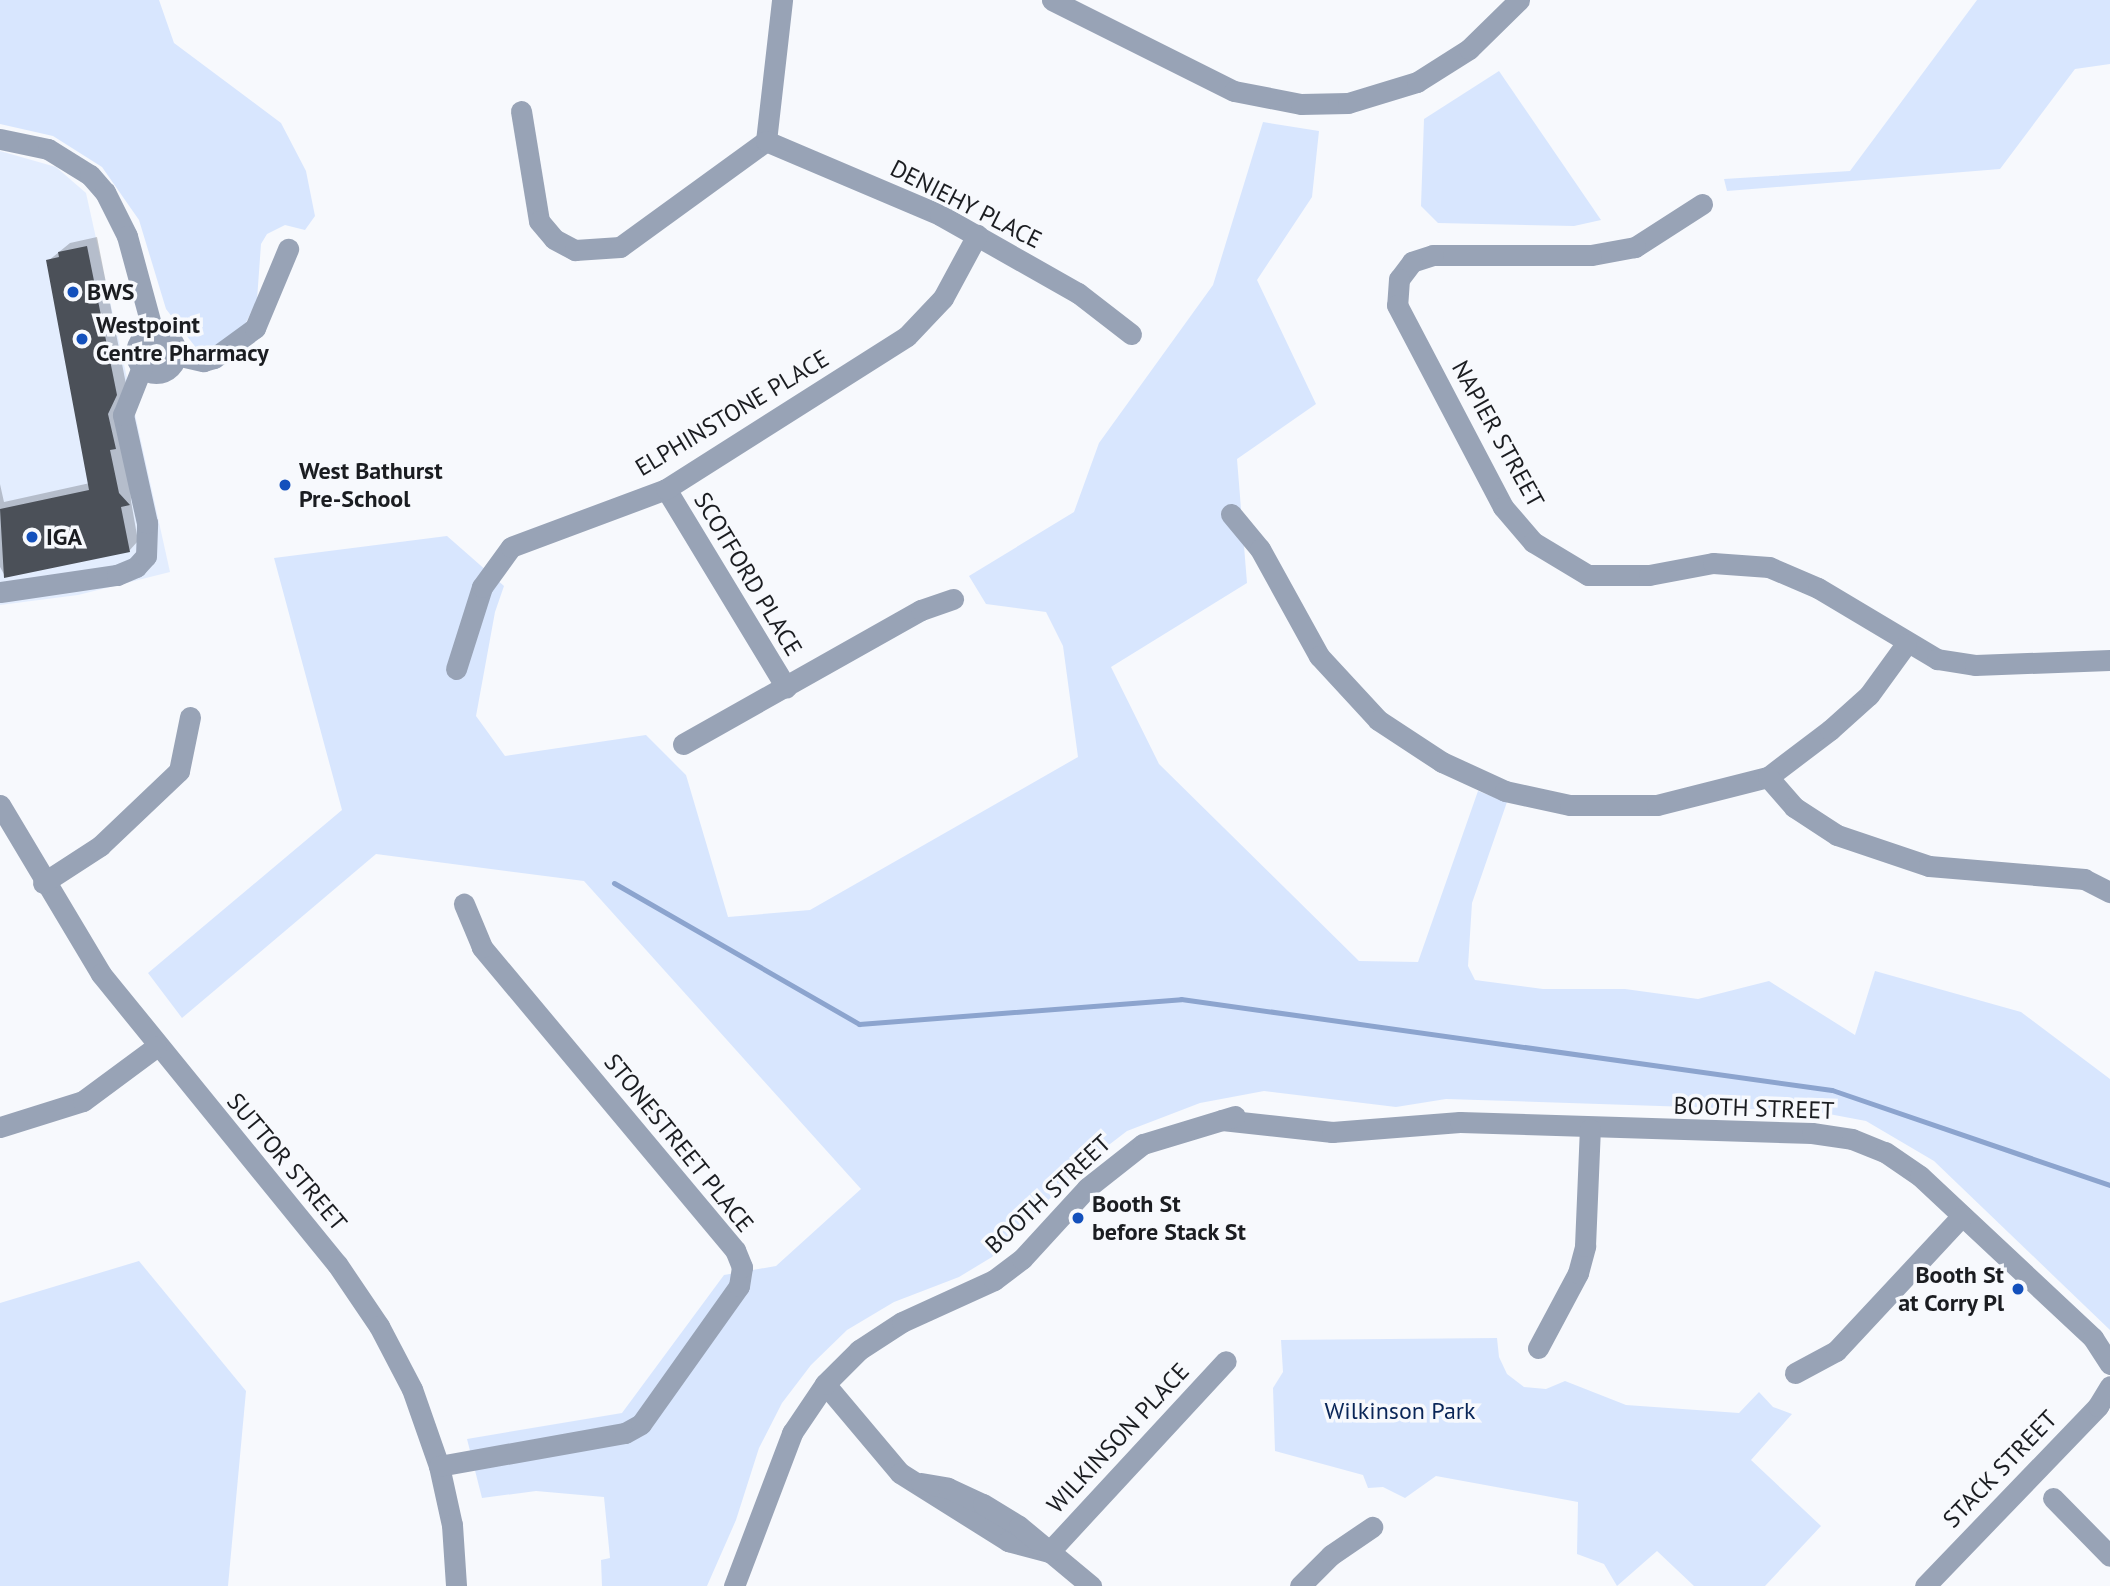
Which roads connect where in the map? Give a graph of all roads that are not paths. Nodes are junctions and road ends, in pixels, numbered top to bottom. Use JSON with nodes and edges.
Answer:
{"nodes":[{"id":1,"x":782,"y":0,"type":"edge"},
{"id":2,"x":1052,"y":0,"type":"edge"},
{"id":3,"x":1519,"y":0,"type":"edge"},
{"id":4,"x":521,"y":111,"type":"dead end"},
{"id":5,"x":0,"y":139,"type":"edge"},
{"id":6,"x":766,"y":141,"type":"junction"},
{"id":7,"x":1702,"y":204,"type":"dead end"},
{"id":8,"x":977,"y":235,"type":"junction"},
{"id":9,"x":288,"y":249,"type":"dead end"},
{"id":10,"x":153,"y":332,"type":"junction"},
{"id":11,"x":1131,"y":334,"type":"dead end"},
{"id":12,"x":176,"y":355,"type":"junction"},
{"id":13,"x":142,"y":368,"type":"junction"},
{"id":14,"x":666,"y":489,"type":"junction"},
{"id":15,"x":1231,"y":514,"type":"dead end"},
{"id":16,"x":0,"y":592,"type":"edge"},
{"id":17,"x":953,"y":599,"type":"dead end"},
{"id":18,"x":1906,"y":644,"type":"junction"},
{"id":19,"x":2110,"y":660,"type":"edge"},
{"id":20,"x":456,"y":669,"type":"dead end"},
{"id":21,"x":786,"y":687,"type":"junction"},
{"id":22,"x":190,"y":717,"type":"dead end"},
{"id":23,"x":683,"y":744,"type":"dead end"},
{"id":24,"x":1768,"y":777,"type":"junction"},
{"id":25,"x":0,"y":806,"type":"edge"},
{"id":26,"x":43,"y":883,"type":"junction"},
{"id":27,"x":2110,"y":892,"type":"edge"},
{"id":28,"x":464,"y":904,"type":"dead end"},
{"id":29,"x":156,"y":1047,"type":"junction"},
{"id":30,"x":0,"y":1127,"type":"edge"},
{"id":31,"x":1590,"y":1129,"type":"junction"},
{"id":32,"x":1962,"y":1216,"type":"junction"},
{"id":33,"x":1538,"y":1348,"type":"dead end"},
{"id":34,"x":2108,"y":1360,"type":"edge"},
{"id":35,"x":1226,"y":1361,"type":"dead end"},
{"id":36,"x":1795,"y":1373,"type":"dead end"},
{"id":37,"x":825,"y":1384,"type":"junction"},
{"id":38,"x":2110,"y":1386,"type":"edge"},
{"id":39,"x":439,"y":1466,"type":"junction"},
{"id":40,"x":2053,"y":1498,"type":"dead end"},
{"id":41,"x":1373,"y":1527,"type":"dead end"},
{"id":42,"x":1049,"y":1552,"type":"junction"},
{"id":43,"x":2110,"y":1556,"type":"edge"},
{"id":44,"x":456,"y":1586,"type":"edge"},
{"id":45,"x":734,"y":1586,"type":"edge"},
{"id":46,"x":1091,"y":1586,"type":"edge"},
{"id":47,"x":1300,"y":1586,"type":"edge"},
{"id":48,"x":1925,"y":1586,"type":"edge"}],
"edges":[{"from":1,"to":6,"type":"street"},
{"from":2,"to":3,"type":"street"},
{"from":4,"to":6,"type":"street"},
{"from":5,"to":10,"type":"street"},
{"from":6,"to":8,"type":"street","name":"DENIEHY PLACE"},
{"from":7,"to":18,"type":"street","name":"NAPIER STREET"},
{"from":8,"to":11,"type":"street","name":"DENIEHY PLACE"},
{"from":8,"to":14,"type":"street","name":"ELPHINSTONE PLACE"},
{"from":9,"to":12,"type":"street"},
{"from":10,"to":12,"type":"street"},
{"from":10,"to":13,"type":"street"},
{"from":12,"to":13,"type":"street"},
{"from":13,"to":16,"type":"street"},
{"from":14,"to":20,"type":"street","name":"ELPHINSTONE PLACE"},
{"from":14,"to":21,"type":"street","name":"SCOTFORD PLACE"},
{"from":15,"to":24,"type":"street"},
{"from":17,"to":21,"type":"street","name":"SCOTFORD PLACE"},
{"from":18,"to":19,"type":"street","name":"NAPIER STREET"},
{"from":18,"to":24,"type":"street"},
{"from":21,"to":23,"type":"street","name":"SCOTFORD PLACE"},
{"from":22,"to":26,"type":"street"},
{"from":24,"to":27,"type":"street"},
{"from":25,"to":26,"type":"street","name":"SUTTOR STREET"},
{"from":26,"to":29,"type":"street","name":"SUTTOR STREET"},
{"from":28,"to":39,"type":"street","name":"STONESTREET PLACE"},
{"from":29,"to":30,"type":"street"},
{"from":29,"to":39,"type":"street","name":"SUTTOR STREET"},
{"from":31,"to":32,"type":"street","name":"BOOTH STREET"},
{"from":31,"to":33,"type":"street"},
{"from":31,"to":37,"type":"street","name":"BOOTH STREET"},
{"from":32,"to":34,"type":"street","name":"BOOTH STREET"},
{"from":32,"to":36,"type":"street"},
{"from":35,"to":42,"type":"street","name":"WILKINSON PLACE"},
{"from":37,"to":42,"type":"street"},
{"from":37,"to":45,"type":"street","name":"BOOTH STREET"},
{"from":38,"to":48,"type":"street","name":"STACK STREET"},
{"from":39,"to":44,"type":"street","name":"SUTTOR STREET"},
{"from":40,"to":43,"type":"street"},
{"from":41,"to":47,"type":"street"},
{"from":42,"to":46,"type":"street"}]}
